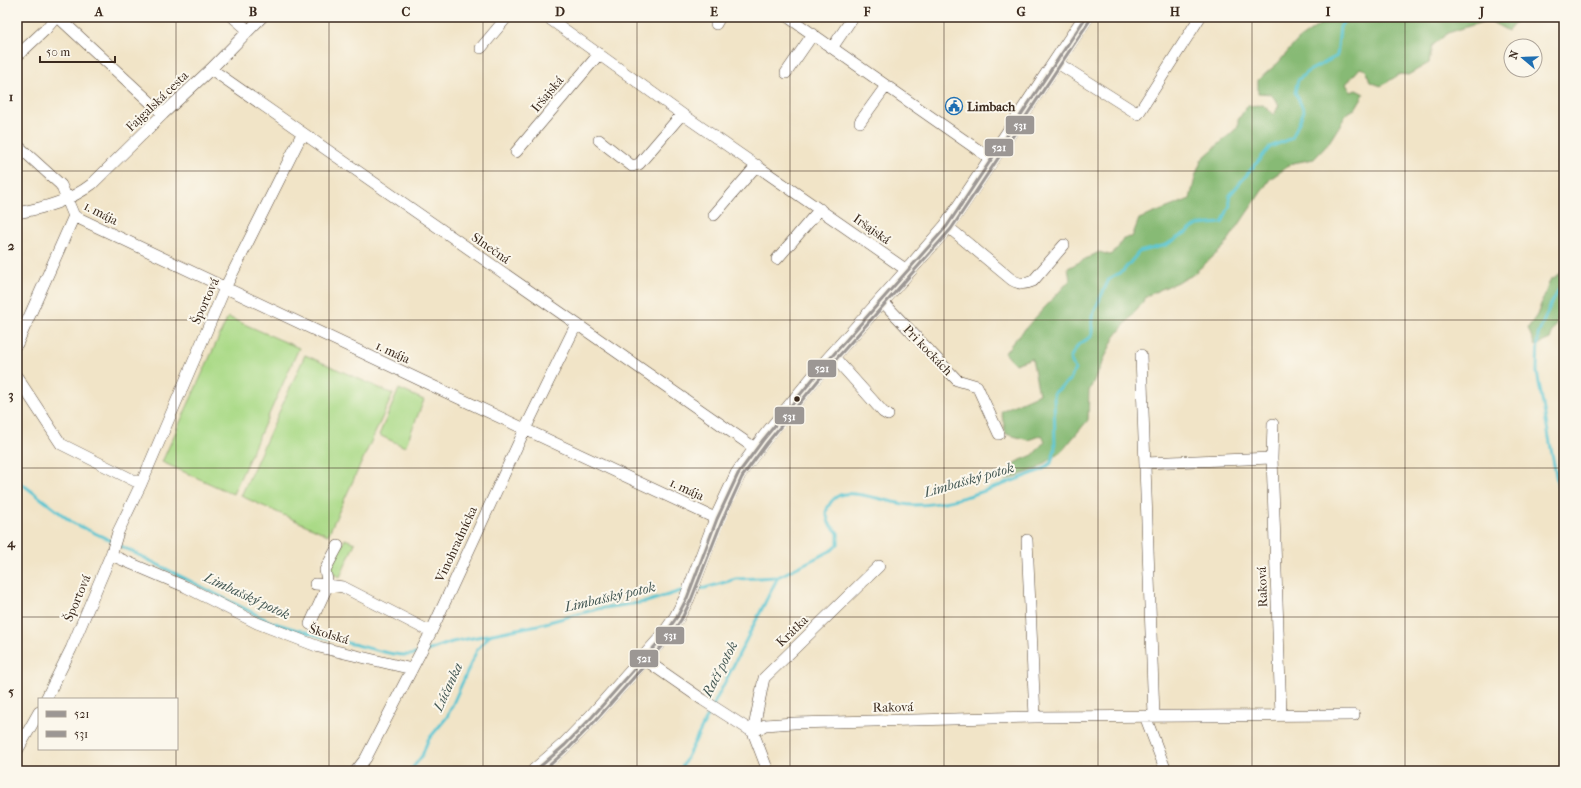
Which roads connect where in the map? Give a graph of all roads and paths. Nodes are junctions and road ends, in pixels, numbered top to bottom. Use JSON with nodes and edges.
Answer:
{"nodes":[{"id":1,"x":57,"y":17,"type":"edge"},
{"id":2,"x":233,"y":17,"type":"edge"},
{"id":3,"x":262,"y":17,"type":"edge"},
{"id":4,"x":507,"y":17,"type":"edge"},
{"id":5,"x":547,"y":17,"type":"edge"},
{"id":6,"x":788,"y":17,"type":"edge"},
{"id":7,"x":853,"y":17,"type":"edge"},
{"id":8,"x":1086,"y":17,"type":"edge"},
{"id":9,"x":1200,"y":17,"type":"edge"},
{"id":10,"x":248,"y":30,"type":"junction"},
{"id":11,"x":813,"y":34,"type":"junction"},
{"id":12,"x":481,"y":48,"type":"dead end"},
{"id":13,"x":832,"y":48,"type":"junction"},
{"id":14,"x":599,"y":54,"type":"junction"},
{"id":15,"x":17,"y":56,"type":"edge"},
{"id":16,"x":1056,"y":62,"type":"junction"},
{"id":17,"x":210,"y":69,"type":"junction"},
{"id":18,"x":786,"y":73,"type":"dead end"},
{"id":19,"x":886,"y":86,"type":"junction"},
{"id":20,"x":163,"y":114,"type":"junction"},
{"id":21,"x":682,"y":114,"type":"junction"},
{"id":22,"x":860,"y":122,"type":"dead end"},
{"id":23,"x":302,"y":134,"type":"junction"},
{"id":24,"x":599,"y":140,"type":"dead end"},
{"id":25,"x":17,"y":145,"type":"edge"},
{"id":26,"x":516,"y":152,"type":"dead end"},
{"id":27,"x":991,"y":159,"type":"junction"},
{"id":28,"x":757,"y":165,"type":"junction"},
{"id":29,"x":67,"y":200,"type":"junction"},
{"id":30,"x":820,"y":209,"type":"junction"},
{"id":31,"x":17,"y":213,"type":"edge"},
{"id":32,"x":714,"y":215,"type":"dead end"},
{"id":33,"x":74,"y":216,"type":"junction"},
{"id":34,"x":947,"y":226,"type":"junction"},
{"id":35,"x":1064,"y":245,"type":"dead end"},
{"id":36,"x":777,"y":259,"type":"dead end"},
{"id":37,"x":908,"y":271,"type":"junction"},
{"id":38,"x":225,"y":288,"type":"junction"},
{"id":39,"x":882,"y":301,"type":"junction"},
{"id":40,"x":576,"y":325,"type":"junction"},
{"id":41,"x":17,"y":344,"type":"edge"},
{"id":42,"x":1141,"y":355,"type":"dead end"},
{"id":43,"x":830,"y":360,"type":"junction"},
{"id":44,"x":17,"y":377,"type":"edge"},
{"id":45,"x":888,"y":415,"type":"dead end"},
{"id":46,"x":1273,"y":424,"type":"dead end"},
{"id":47,"x":525,"y":429,"type":"junction"},
{"id":48,"x":999,"y":434,"type":"dead end"},
{"id":49,"x":756,"y":449,"type":"junction"},
{"id":50,"x":1272,"y":458,"type":"junction"},
{"id":51,"x":1145,"y":463,"type":"junction"},
{"id":52,"x":141,"y":484,"type":"junction"},
{"id":53,"x":717,"y":519,"type":"junction"},
{"id":54,"x":1027,"y":540,"type":"dead end"},
{"id":55,"x":338,"y":546,"type":"dead end"},
{"id":56,"x":112,"y":553,"type":"junction"},
{"id":57,"x":879,"y":566,"type":"dead end"},
{"id":58,"x":315,"y":584,"type":"dead end"},
{"id":59,"x":328,"y":585,"type":"junction"},
{"id":60,"x":310,"y":624,"type":"dead end"},
{"id":61,"x":431,"y":632,"type":"junction"},
{"id":62,"x":644,"y":659,"type":"junction"},
{"id":63,"x":414,"y":664,"type":"junction"},
{"id":64,"x":46,"y":698,"type":"edge"},
{"id":65,"x":38,"y":714,"type":"edge"},
{"id":66,"x":1281,"y":715,"type":"junction"},
{"id":67,"x":1354,"y":715,"type":"dead end"},
{"id":68,"x":1149,"y":716,"type":"junction"},
{"id":69,"x":1035,"y":717,"type":"junction"},
{"id":70,"x":753,"y":732,"type":"junction"},
{"id":71,"x":17,"y":751,"type":"edge"},
{"id":72,"x":356,"y":771,"type":"edge"},
{"id":73,"x":536,"y":771,"type":"edge"},
{"id":74,"x":768,"y":771,"type":"edge"},
{"id":75,"x":1166,"y":771,"type":"edge"}],
"edges":[{"from":1,"to":15,"type":"street"},
{"from":1,"to":20,"type":"street"},
{"from":2,"to":10,"type":"street"},
{"from":3,"to":10,"type":"street","name":"Fajgalská cesta"},
{"from":4,"to":12,"type":"street"},
{"from":5,"to":14,"type":"street","name":"Iršajská"},
{"from":6,"to":11,"type":"street"},
{"from":7,"to":13,"type":"street"},
{"from":8,"to":16,"type":"street"},
{"from":9,"to":16,"type":"street"},
{"from":10,"to":17,"type":"street","name":"Fajgalská cesta"},
{"from":11,"to":13,"type":"street"},
{"from":11,"to":18,"type":"street"},
{"from":13,"to":19,"type":"street"},
{"from":14,"to":21,"type":"street","name":"Iršajská"},
{"from":14,"to":26,"type":"street","name":"Iršajská"},
{"from":16,"to":27,"type":"street"},
{"from":17,"to":20,"type":"street","name":"Fajgalská cesta"},
{"from":17,"to":23,"type":"street","name":"Slnečná"},
{"from":19,"to":22,"type":"street"},
{"from":19,"to":27,"type":"street"},
{"from":20,"to":29,"type":"street","name":"Fajgalská cesta"},
{"from":21,"to":24,"type":"street"},
{"from":21,"to":28,"type":"street","name":"Iršajská"},
{"from":23,"to":38,"type":"street","name":"Športová"},
{"from":23,"to":40,"type":"street","name":"Slnečná"},
{"from":25,"to":29,"type":"street","name":"1. mája"},
{"from":27,"to":34,"type":"street"},
{"from":28,"to":30,"type":"street","name":"Iršajská"},
{"from":28,"to":32,"type":"street"},
{"from":29,"to":31,"type":"street","name":"Fajgalská cesta"},
{"from":29,"to":33,"type":"street","name":"1. mája"},
{"from":30,"to":36,"type":"street"},
{"from":30,"to":37,"type":"street","name":"Iršajská"},
{"from":33,"to":38,"type":"street","name":"1. mája"},
{"from":33,"to":41,"type":"street"},
{"from":34,"to":35,"type":"street"},
{"from":34,"to":37,"type":"street"},
{"from":37,"to":39,"type":"street"},
{"from":38,"to":47,"type":"street","name":"1. mája"},
{"from":38,"to":52,"type":"street","name":"Športová"},
{"from":39,"to":43,"type":"street"},
{"from":39,"to":48,"type":"street","name":"Pri kockách"},
{"from":40,"to":47,"type":"street","name":"Vinohradnícka"},
{"from":40,"to":49,"type":"street","name":"Slnečná"},
{"from":42,"to":51,"type":"street"},
{"from":43,"to":45,"type":"street"},
{"from":43,"to":49,"type":"street"},
{"from":44,"to":52,"type":"street"},
{"from":46,"to":50,"type":"street","name":"Raková"},
{"from":47,"to":53,"type":"street","name":"1. mája"},
{"from":47,"to":61,"type":"street","name":"Vinohradnícka"},
{"from":49,"to":53,"type":"street"},
{"from":50,"to":51,"type":"street"},
{"from":50,"to":66,"type":"street","name":"Raková"},
{"from":51,"to":68,"type":"street"},
{"from":52,"to":56,"type":"street","name":"Športová"},
{"from":53,"to":62,"type":"street"},
{"from":54,"to":69,"type":"street"},
{"from":55,"to":59,"type":"street","name":"Školská"},
{"from":56,"to":63,"type":"street","name":"Školská"},
{"from":56,"to":64,"type":"street","name":"Športová"},
{"from":57,"to":70,"type":"street","name":"Krátka"},
{"from":58,"to":59,"type":"street"},
{"from":59,"to":60,"type":"street","name":"Školská"},
{"from":59,"to":61,"type":"street"},
{"from":61,"to":63,"type":"street","name":"Vinohradnícka"},
{"from":62,"to":70,"type":"street"},
{"from":62,"to":73,"type":"street"},
{"from":63,"to":72,"type":"street","name":"Vinohradnícka"},
{"from":65,"to":71,"type":"street"},
{"from":66,"to":67,"type":"street","name":"Raková"},
{"from":66,"to":68,"type":"street","name":"Raková"},
{"from":68,"to":69,"type":"street","name":"Raková"},
{"from":68,"to":75,"type":"street"},
{"from":69,"to":70,"type":"street","name":"Raková"},
{"from":70,"to":74,"type":"street"}]}
